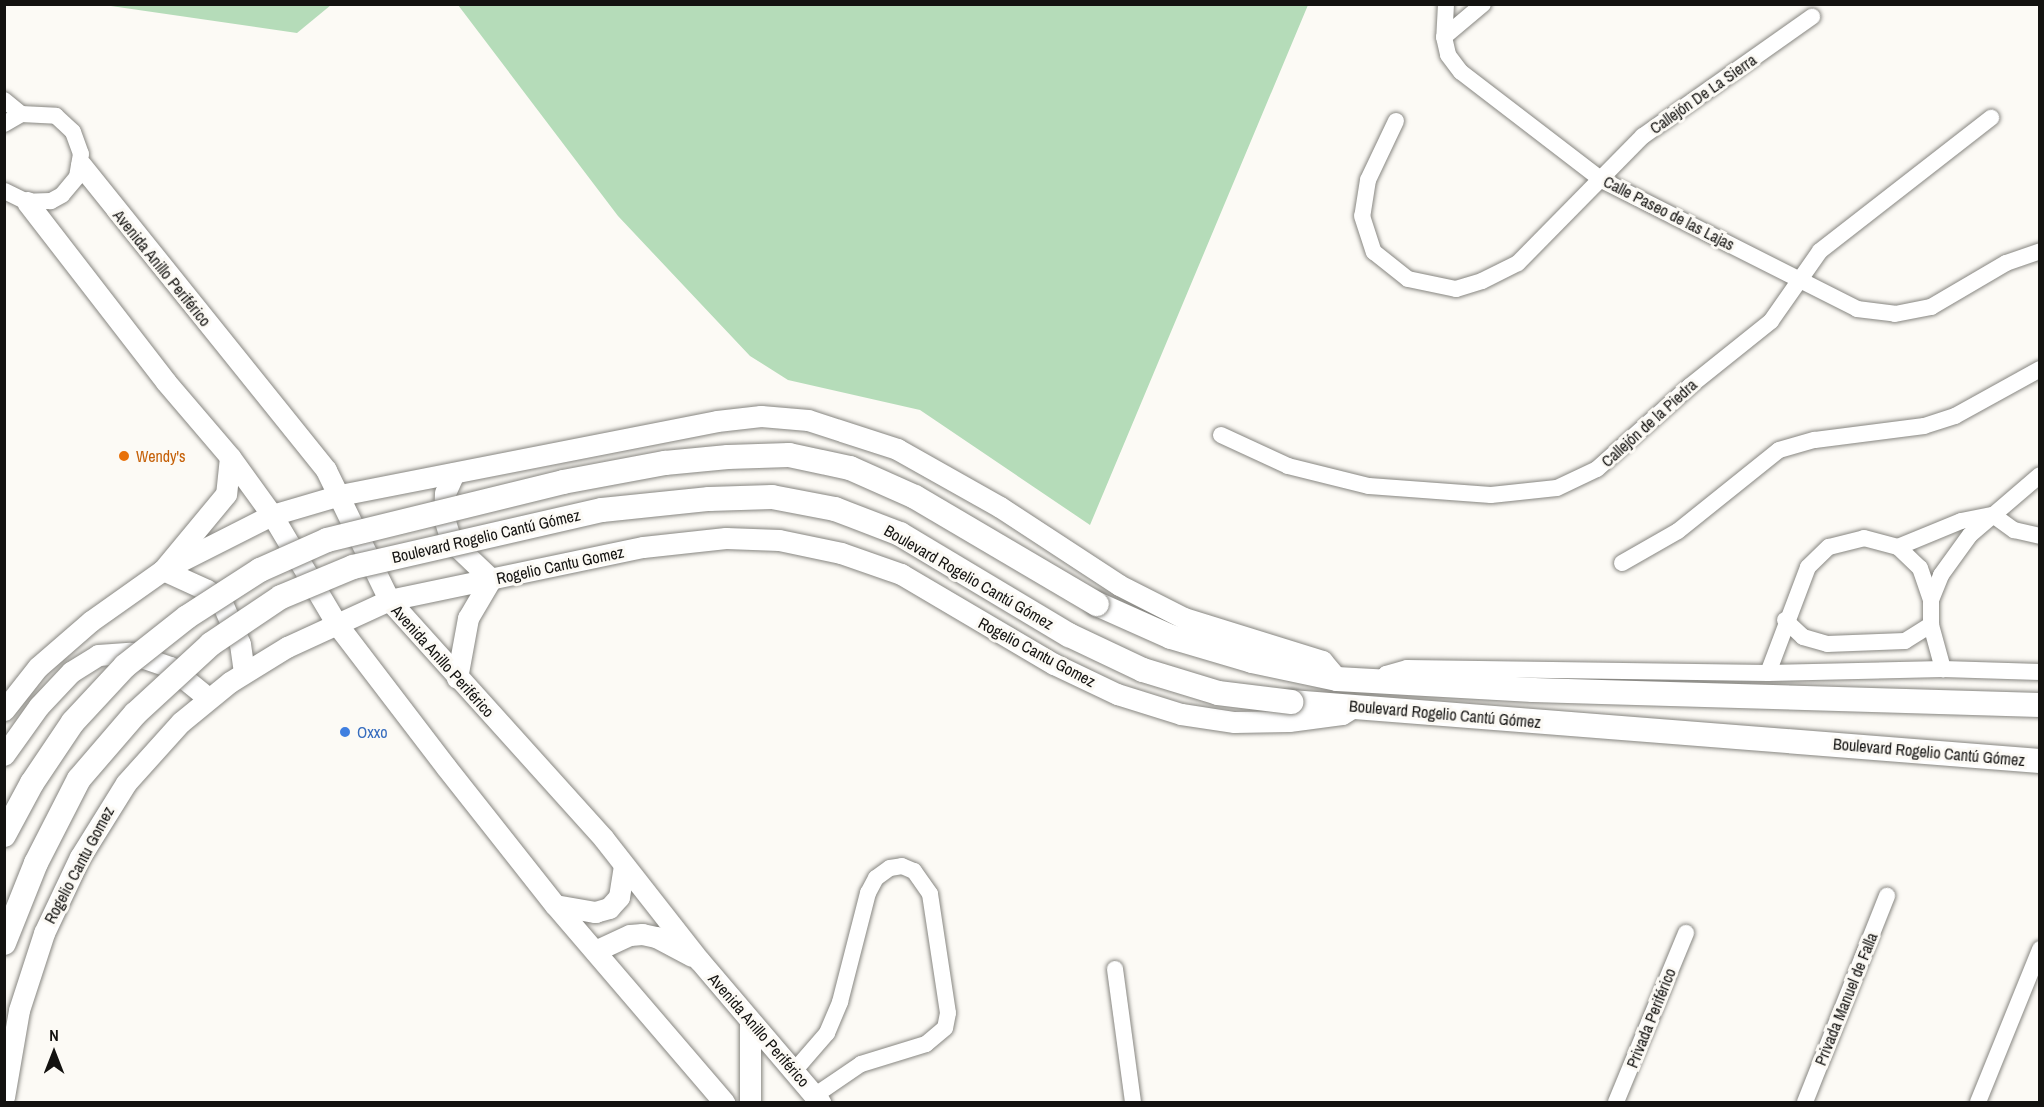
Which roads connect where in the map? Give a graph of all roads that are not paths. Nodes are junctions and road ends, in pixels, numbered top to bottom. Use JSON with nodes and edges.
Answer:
{"nodes":[{"id":1,"x":1446,"y":4,"type":"edge"},
{"id":2,"x":1483,"y":4,"type":"edge"},
{"id":3,"x":1812,"y":17,"type":"dead end"},
{"id":4,"x":1444,"y":37,"type":"junction"},
{"id":5,"x":4,"y":100,"type":"edge"},
{"id":6,"x":21,"y":114,"type":"junction"},
{"id":7,"x":1990,"y":118,"type":"dead end"},
{"id":8,"x":1396,"y":121,"type":"dead end"},
{"id":9,"x":4,"y":124,"type":"edge"},
{"id":10,"x":81,"y":165,"type":"junction"},
{"id":11,"x":1602,"y":180,"type":"junction"},
{"id":12,"x":4,"y":191,"type":"edge"},
{"id":13,"x":27,"y":202,"type":"junction"},
{"id":14,"x":2040,"y":251,"type":"edge"},
{"id":15,"x":1800,"y":279,"type":"junction"},
{"id":16,"x":2040,"y":369,"type":"edge"},
{"id":17,"x":1221,"y":435,"type":"dead end"},
{"id":18,"x":230,"y":456,"type":"junction"},
{"id":19,"x":454,"y":473,"type":"junction"},
{"id":20,"x":2040,"y":476,"type":"edge"},
{"id":21,"x":340,"y":495,"type":"junction"},
{"id":22,"x":272,"y":515,"type":"junction"},
{"id":23,"x":1993,"y":515,"type":"junction"},
{"id":24,"x":2040,"y":536,"type":"edge"},
{"id":25,"x":1898,"y":548,"type":"junction"},
{"id":26,"x":1623,"y":563,"type":"dead end"},
{"id":27,"x":163,"y":570,"type":"junction"},
{"id":28,"x":491,"y":579,"type":"junction"},
{"id":29,"x":389,"y":600,"type":"junction"},
{"id":30,"x":1931,"y":600,"type":"junction"},
{"id":31,"x":1785,"y":620,"type":"junction"},
{"id":32,"x":336,"y":623,"type":"junction"},
{"id":33,"x":1931,"y":625,"type":"junction"},
{"id":34,"x":1943,"y":669,"type":"junction"},
{"id":35,"x":2040,"y":672,"type":"edge"},
{"id":36,"x":244,"y":673,"type":"junction"},
{"id":37,"x":1768,"y":673,"type":"junction"},
{"id":38,"x":457,"y":678,"type":"junction"},
{"id":39,"x":1337,"y":679,"type":"junction"},
{"id":40,"x":1380,"y":682,"type":"junction"},
{"id":41,"x":208,"y":698,"type":"junction"},
{"id":42,"x":2040,"y":705,"type":"edge"},
{"id":43,"x":1356,"y":706,"type":"junction"},
{"id":44,"x":4,"y":710,"type":"edge"},
{"id":45,"x":4,"y":755,"type":"edge"},
{"id":46,"x":2040,"y":761,"type":"edge"},
{"id":47,"x":4,"y":835,"type":"edge"},
{"id":48,"x":624,"y":865,"type":"junction"},
{"id":49,"x":1887,"y":896,"type":"dead end"},
{"id":50,"x":555,"y":905,"type":"junction"},
{"id":51,"x":1686,"y":933,"type":"dead end"},
{"id":52,"x":4,"y":943,"type":"edge"},
{"id":53,"x":2040,"y":949,"type":"edge"},
{"id":54,"x":595,"y":951,"type":"junction"},
{"id":55,"x":699,"y":960,"type":"junction"},
{"id":56,"x":1115,"y":969,"type":"dead end"},
{"id":57,"x":750,"y":1021,"type":"junction"},
{"id":58,"x":795,"y":1070,"type":"junction"},
{"id":59,"x":4,"y":1097,"type":"edge"},
{"id":60,"x":817,"y":1099,"type":"edge"},
{"id":61,"x":724,"y":1102,"type":"edge"},
{"id":62,"x":750,"y":1102,"type":"edge"},
{"id":63,"x":1133,"y":1102,"type":"edge"},
{"id":64,"x":1616,"y":1102,"type":"edge"},
{"id":65,"x":1805,"y":1102,"type":"edge"},
{"id":66,"x":1978,"y":1102,"type":"edge"}],
"edges":[{"from":1,"to":4,"type":"street"},
{"from":2,"to":4,"type":"street"},
{"from":3,"to":11,"type":"street","name":"Callejón De La Sierra"},
{"from":4,"to":11,"type":"street","name":"Calle Paseo de las Lajas"},
{"from":5,"to":6,"type":"street"},
{"from":6,"to":9,"type":"street"},
{"from":6,"to":10,"type":"street"},
{"from":7,"to":15,"type":"street","name":"Callejón de la Piedra"},
{"from":8,"to":11,"type":"street"},
{"from":10,"to":13,"type":"street"},
{"from":10,"to":21,"type":"street","name":"Avenida Anillo Periférico"},
{"from":11,"to":15,"type":"street","name":"Calle Paseo de las Lajas"},
{"from":12,"to":13,"type":"street"},
{"from":13,"to":18,"type":"street"},
{"from":14,"to":15,"type":"street","name":"Calle Paseo de las Lajas"},
{"from":15,"to":17,"type":"street","name":"Callejón de la Piedra"},
{"from":16,"to":26,"type":"street"},
{"from":18,"to":22,"type":"street"},
{"from":18,"to":27,"type":"street"},
{"from":19,"to":21,"type":"street"},
{"from":19,"to":28,"type":"street"},
{"from":19,"to":39,"type":"street"},
{"from":20,"to":23,"type":"street"},
{"from":21,"to":22,"type":"street"},
{"from":21,"to":29,"type":"street","name":"Avenida Anillo Periférico"},
{"from":22,"to":27,"type":"street"},
{"from":22,"to":32,"type":"street"},
{"from":23,"to":24,"type":"street"},
{"from":23,"to":25,"type":"street"},
{"from":23,"to":30,"type":"street"},
{"from":25,"to":30,"type":"street"},
{"from":25,"to":31,"type":"street"},
{"from":27,"to":36,"type":"street"},
{"from":27,"to":44,"type":"street"},
{"from":28,"to":29,"type":"street","name":"Rogelio Cantu Gomez"},
{"from":28,"to":38,"type":"street"},
{"from":28,"to":43,"type":"street","name":"Rogelio Cantu Gomez"},
{"from":29,"to":32,"type":"street","name":"Rogelio Cantu Gomez"},
{"from":29,"to":38,"type":"street","name":"Avenida Anillo Periférico"},
{"from":30,"to":33,"type":"street"},
{"from":31,"to":33,"type":"street"},
{"from":31,"to":37,"type":"street"},
{"from":32,"to":36,"type":"street","name":"Rogelio Cantu Gomez"},
{"from":32,"to":50,"type":"street"},
{"from":33,"to":34,"type":"street"},
{"from":34,"to":35,"type":"street"},
{"from":34,"to":37,"type":"street"},
{"from":36,"to":41,"type":"street","name":"Rogelio Cantu Gomez"},
{"from":37,"to":40,"type":"street"},
{"from":38,"to":48,"type":"street","name":"Avenida Anillo Periférico"},
{"from":39,"to":40,"type":"main road","name":"Boulevard Rogelio Cantú Gómez"},
{"from":39,"to":47,"type":"main road","name":"Boulevard Rogelio Cantú Gómez","bridge":true},
{"from":40,"to":42,"type":"main road","name":"Boulevard Rogelio Cantú Gómez"},
{"from":41,"to":45,"type":"street"},
{"from":41,"to":59,"type":"street","name":"Rogelio Cantu Gomez"},
{"from":43,"to":46,"type":"main road","name":"Boulevard Rogelio Cantú Gómez"},
{"from":43,"to":52,"type":"main road","name":"Boulevard Rogelio Cantú Gómez","bridge":true},
{"from":48,"to":50,"type":"street"},
{"from":48,"to":55,"type":"street","name":"Avenida Anillo Periférico"},
{"from":49,"to":65,"type":"street","name":"Privada Manuel de Falla"},
{"from":50,"to":54,"type":"street"},
{"from":51,"to":64,"type":"street","name":"Privada Periférico"},
{"from":53,"to":66,"type":"street"},
{"from":54,"to":55,"type":"street"},
{"from":54,"to":61,"type":"street"},
{"from":55,"to":57,"type":"street","name":"Avenida Anillo Periférico"},
{"from":56,"to":63,"type":"street"},
{"from":57,"to":58,"type":"street","name":"Avenida Anillo Periférico"},
{"from":57,"to":62,"type":"street"},
{"from":58,"to":60,"type":"street","name":"Avenida Anillo Periférico"},
{"from":58,"to":60,"type":"street"}]}
